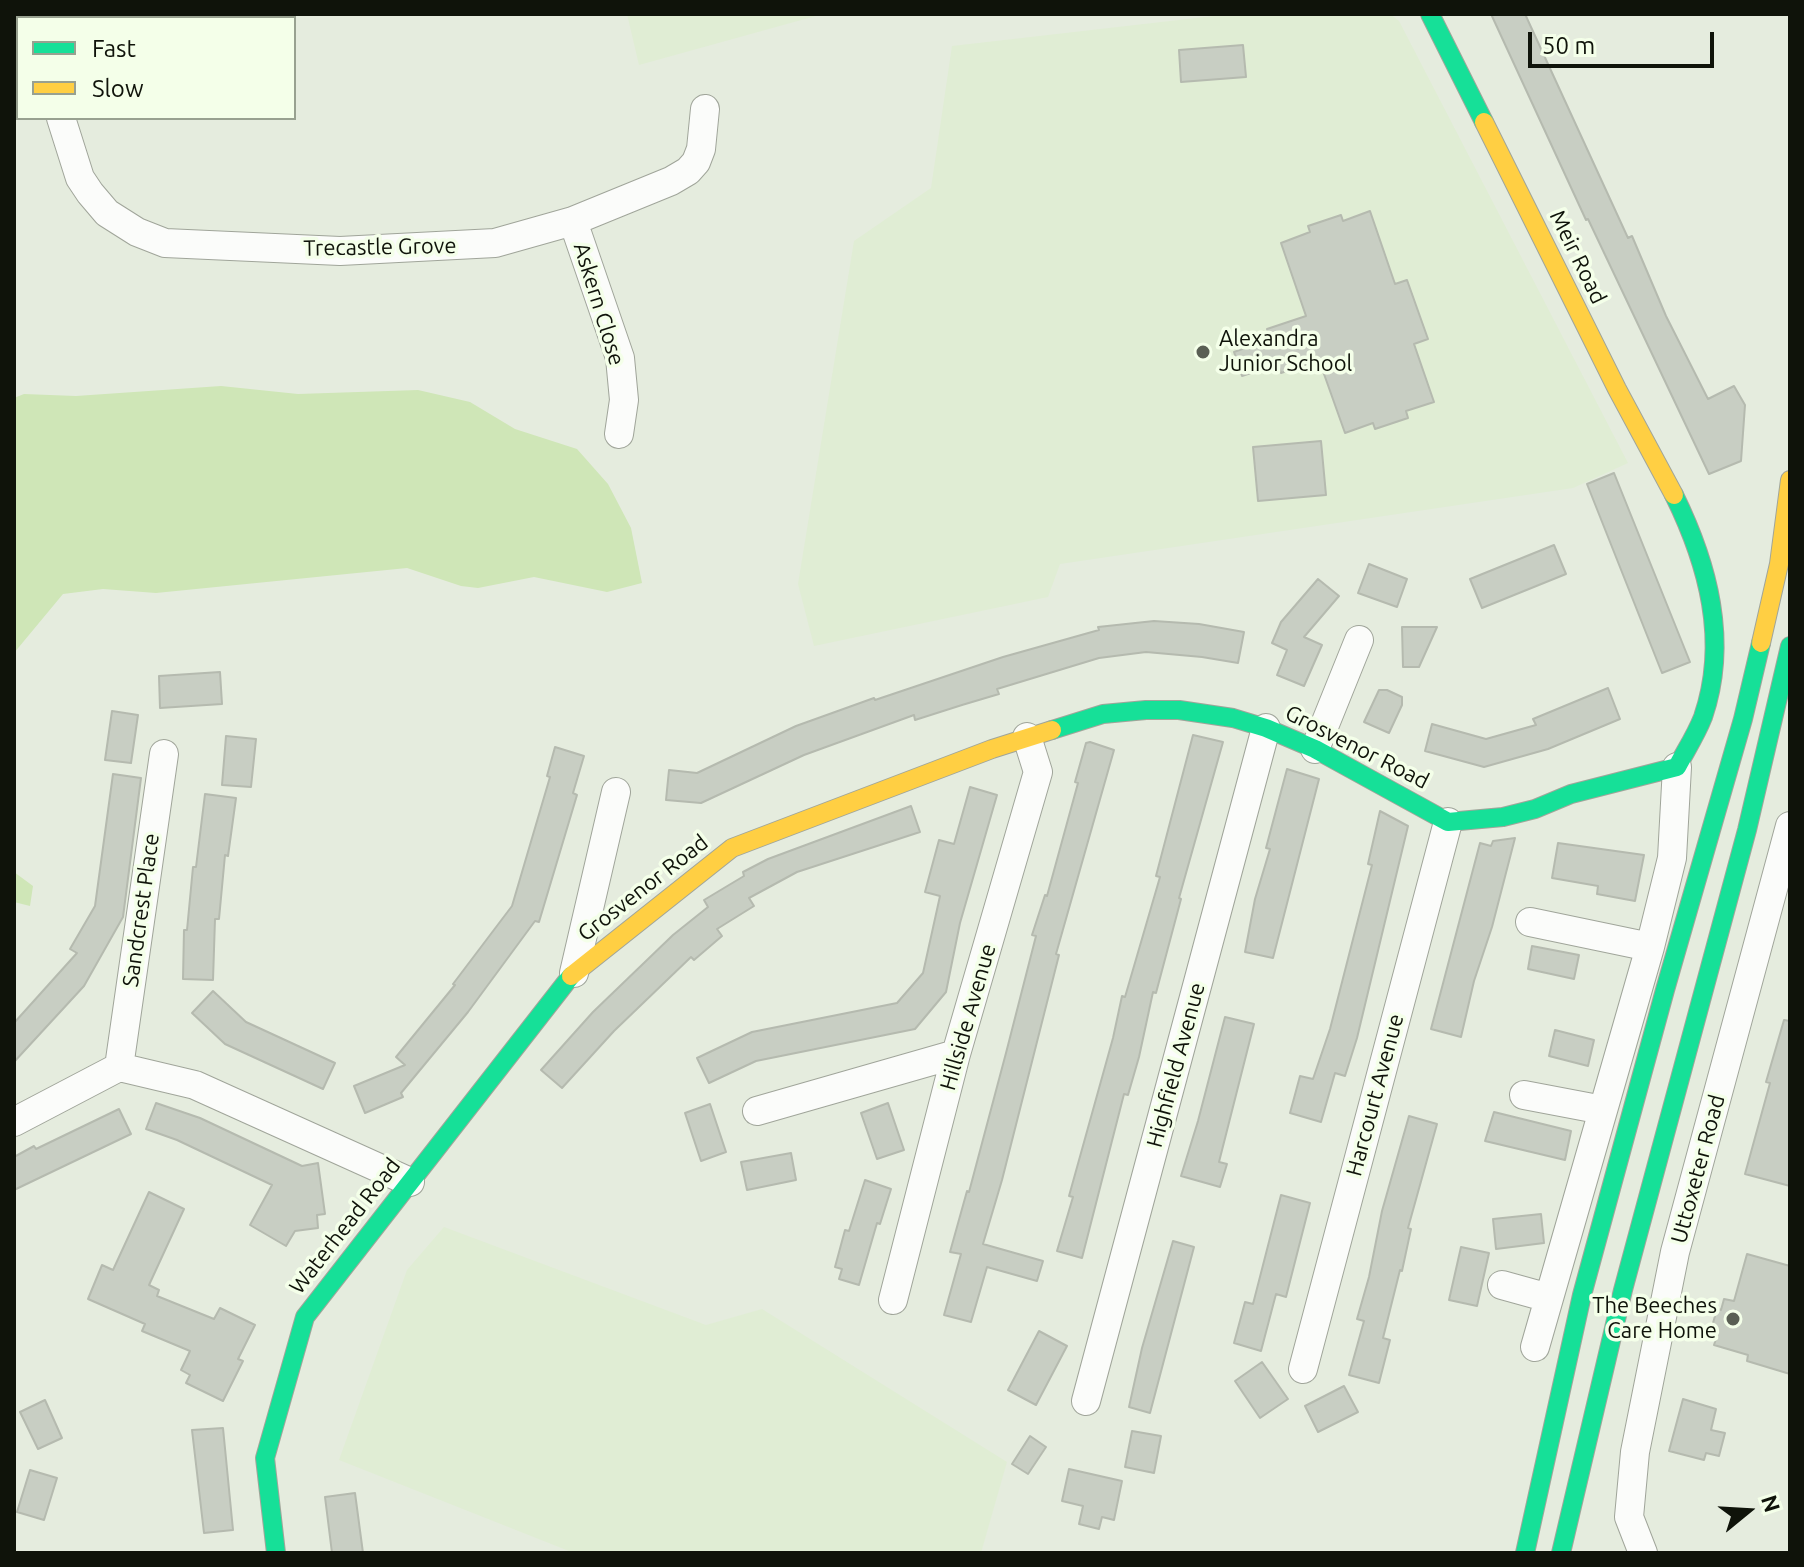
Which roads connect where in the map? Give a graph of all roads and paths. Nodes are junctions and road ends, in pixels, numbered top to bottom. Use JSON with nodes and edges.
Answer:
{"nodes":[{"id":1,"x":1430,"y":14,"type":"edge"},
{"id":2,"x":705,"y":109,"type":"dead end"},
{"id":3,"x":62,"y":120,"type":"edge"},
{"id":4,"x":573,"y":221,"type":"junction"},
{"id":5,"x":619,"y":434,"type":"dead end"},
{"id":6,"x":1790,"y":480,"type":"edge"},
{"id":7,"x":1359,"y":640,"type":"dead end"},
{"id":8,"x":1790,"y":646,"type":"edge"},
{"id":9,"x":1266,"y":728,"type":"junction"},
{"id":10,"x":1027,"y":737,"type":"junction"},
{"id":11,"x":1315,"y":749,"type":"junction"},
{"id":12,"x":164,"y":754,"type":"dead end"},
{"id":13,"x":1677,"y":767,"type":"junction"},
{"id":14,"x":616,"y":792,"type":"dead end"},
{"id":15,"x":1448,"y":822,"type":"junction"},
{"id":16,"x":1790,"y":826,"type":"edge"},
{"id":17,"x":1530,"y":922,"type":"dead end"},
{"id":18,"x":1650,"y":947,"type":"junction"},
{"id":19,"x":574,"y":973,"type":"junction"},
{"id":20,"x":956,"y":1054,"type":"junction"},
{"id":21,"x":119,"y":1067,"type":"junction"},
{"id":22,"x":1524,"y":1095,"type":"dead end"},
{"id":23,"x":1603,"y":1110,"type":"junction"},
{"id":24,"x":757,"y":1111,"type":"dead end"},
{"id":25,"x":14,"y":1122,"type":"edge"},
{"id":26,"x":410,"y":1182,"type":"junction"},
{"id":27,"x":1502,"y":1285,"type":"dead end"},
{"id":28,"x":1549,"y":1298,"type":"junction"},
{"id":29,"x":893,"y":1300,"type":"dead end"},
{"id":30,"x":1535,"y":1347,"type":"dead end"},
{"id":31,"x":1303,"y":1369,"type":"dead end"},
{"id":32,"x":1603,"y":1374,"type":"junction"},
{"id":33,"x":1086,"y":1401,"type":"dead end"},
{"id":34,"x":1553,"y":1421,"type":"junction"},
{"id":35,"x":1591,"y":1508,"type":"dead end"},
{"id":36,"x":1510,"y":1538,"type":"dead end"},
{"id":37,"x":276,"y":1553,"type":"edge"},
{"id":38,"x":1525,"y":1553,"type":"edge"},
{"id":39,"x":1561,"y":1553,"type":"edge"},
{"id":40,"x":1643,"y":1553,"type":"edge"}],
"edges":[{"from":1,"to":13,"type":"main road","name":"Meir Road"},
{"from":2,"to":4,"type":"street","name":"Trecastle Grove"},
{"from":3,"to":4,"type":"street","name":"Trecastle Grove"},
{"from":4,"to":5,"type":"street","name":"Askern Close"},
{"from":6,"to":34,"type":"main road"},
{"from":7,"to":11,"type":"street"},
{"from":8,"to":32,"type":"main road"},
{"from":9,"to":10,"type":"main road","name":"Grosvenor Road"},
{"from":9,"to":11,"type":"main road","name":"Grosvenor Road"},
{"from":9,"to":33,"type":"street","name":"Highfield Avenue"},
{"from":10,"to":19,"type":"main road","name":"Grosvenor Road"},
{"from":10,"to":20,"type":"street","name":"Hillside Avenue"},
{"from":11,"to":15,"type":"main road","name":"Grosvenor Road"},
{"from":12,"to":21,"type":"street","name":"Sandcrest Place"},
{"from":13,"to":15,"type":"main road"},
{"from":13,"to":18,"type":"street"},
{"from":14,"to":19,"type":"street"},
{"from":15,"to":31,"type":"street","name":"Harcourt Avenue"},
{"from":16,"to":40,"type":"street","name":"Uttoxeter Road"},
{"from":17,"to":18,"type":"street"},
{"from":18,"to":23,"type":"street"},
{"from":19,"to":26,"type":"main road","name":"Waterhead Road"},
{"from":20,"to":24,"type":"street"},
{"from":20,"to":29,"type":"street","name":"Hillside Avenue"},
{"from":21,"to":25,"type":"street"},
{"from":21,"to":26,"type":"street"},
{"from":22,"to":23,"type":"street"},
{"from":23,"to":28,"type":"street"},
{"from":26,"to":37,"type":"main road","name":"Waterhead Road"},
{"from":27,"to":28,"type":"street"},
{"from":28,"to":30,"type":"street"},
{"from":32,"to":35,"type":"main road"},
{"from":32,"to":39,"type":"main road"},
{"from":34,"to":36,"type":"main road"},
{"from":34,"to":38,"type":"main road"}]}
